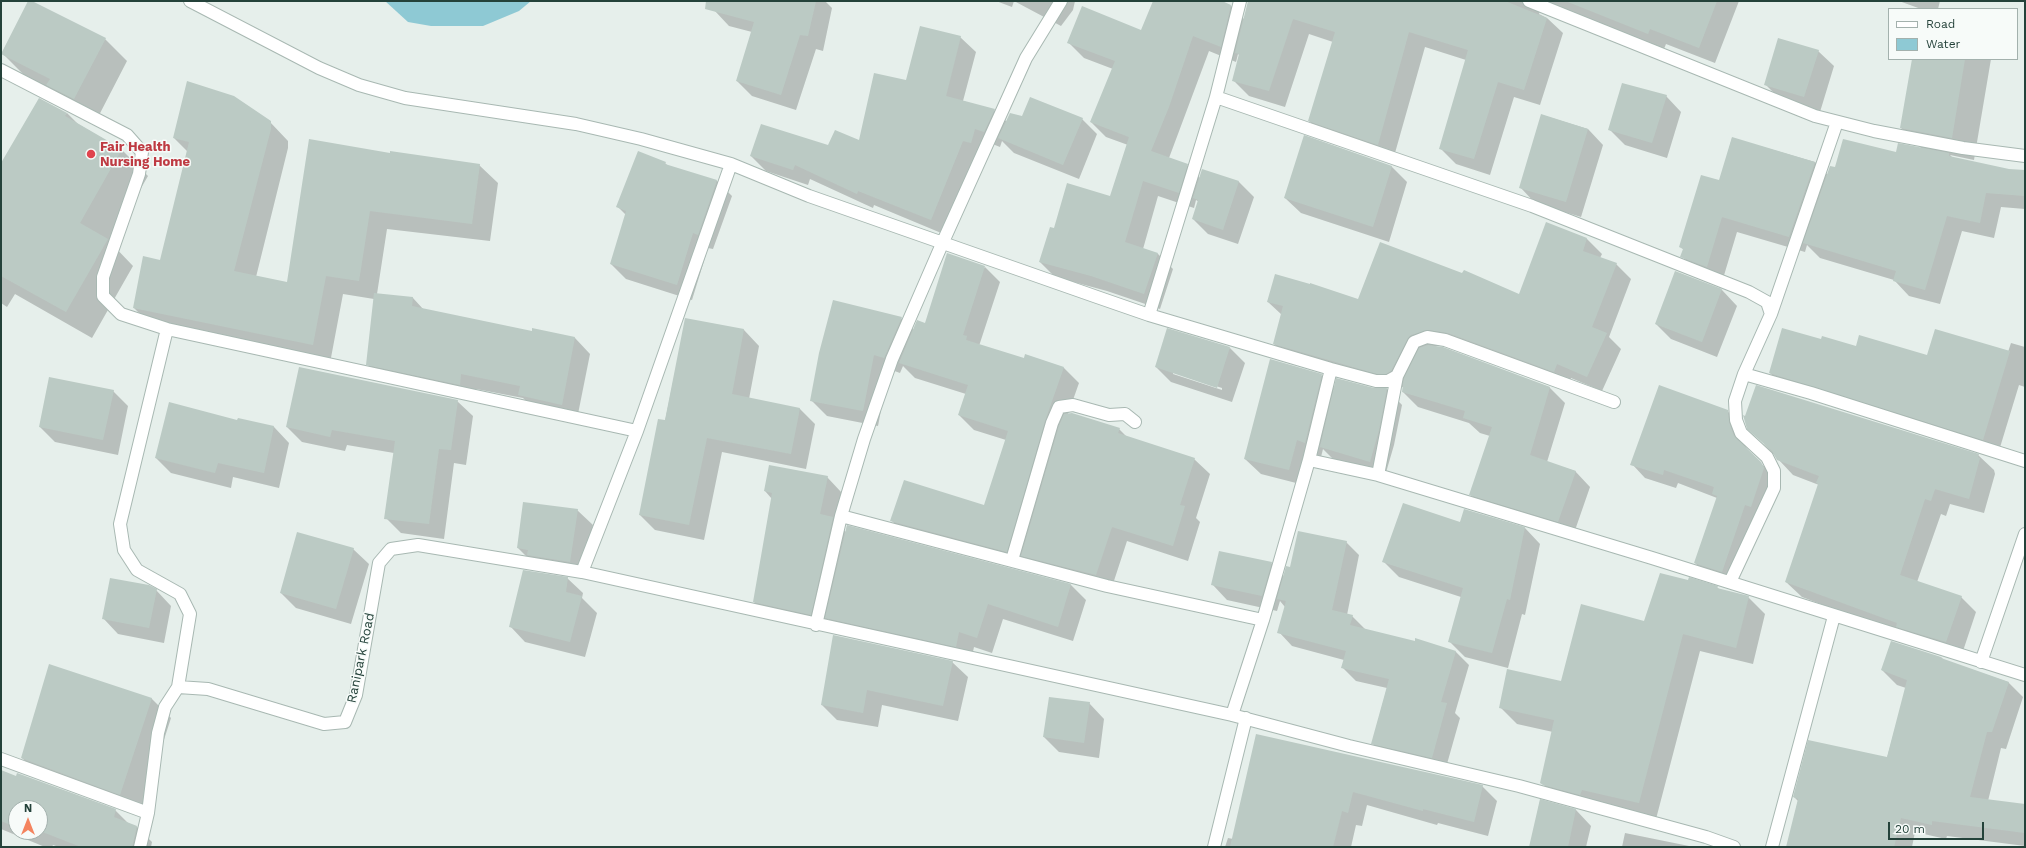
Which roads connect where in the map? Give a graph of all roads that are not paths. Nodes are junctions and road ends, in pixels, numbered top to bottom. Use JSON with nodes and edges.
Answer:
{"nodes":[{"id":1,"x":190,"y":1,"type":"edge"},
{"id":2,"x":1061,"y":1,"type":"edge"},
{"id":3,"x":1240,"y":1,"type":"edge"},
{"id":4,"x":1529,"y":1,"type":"edge"},
{"id":5,"x":1,"y":70,"type":"edge"},
{"id":6,"x":1216,"y":96,"type":"junction"},
{"id":7,"x":1837,"y":122,"type":"junction"},
{"id":8,"x":2025,"y":156,"type":"edge"},
{"id":9,"x":731,"y":164,"type":"junction"},
{"id":10,"x":942,"y":244,"type":"junction"},
{"id":11,"x":1771,"y":314,"type":"junction"},
{"id":12,"x":1149,"y":315,"type":"junction"},
{"id":13,"x":168,"y":329,"type":"junction"},
{"id":14,"x":1331,"y":369,"type":"junction"},
{"id":15,"x":1744,"y":374,"type":"junction"},
{"id":16,"x":1397,"y":376,"type":"junction"},
{"id":17,"x":1614,"y":402,"type":"dead end"},
{"id":18,"x":1135,"y":422,"type":"dead end"},
{"id":19,"x":637,"y":431,"type":"junction"},
{"id":20,"x":1309,"y":460,"type":"junction"},
{"id":21,"x":2025,"y":461,"type":"edge"},
{"id":22,"x":1378,"y":475,"type":"junction"},
{"id":23,"x":841,"y":516,"type":"junction"},
{"id":24,"x":2025,"y":534,"type":"edge"},
{"id":25,"x":1012,"y":560,"type":"junction"},
{"id":26,"x":582,"y":572,"type":"junction"},
{"id":27,"x":1730,"y":582,"type":"junction"},
{"id":28,"x":1834,"y":616,"type":"junction"},
{"id":29,"x":1263,"y":620,"type":"junction"},
{"id":30,"x":816,"y":625,"type":"junction"},
{"id":31,"x":1982,"y":662,"type":"junction"},
{"id":32,"x":2025,"y":675,"type":"edge"},
{"id":33,"x":178,"y":688,"type":"junction"},
{"id":34,"x":1232,"y":715,"type":"junction"},
{"id":35,"x":1246,"y":718,"type":"junction"},
{"id":36,"x":1,"y":759,"type":"edge"},
{"id":37,"x":148,"y":813,"type":"junction"},
{"id":38,"x":140,"y":847,"type":"edge"},
{"id":39,"x":1214,"y":847,"type":"edge"},
{"id":40,"x":1734,"y":847,"type":"edge"},
{"id":41,"x":1772,"y":847,"type":"edge"}],
"edges":[{"from":1,"to":9,"type":"street"},
{"from":2,"to":10,"type":"street"},
{"from":3,"to":6,"type":"street"},
{"from":4,"to":7,"type":"street"},
{"from":5,"to":13,"type":"street"},
{"from":6,"to":11,"type":"street"},
{"from":6,"to":12,"type":"street"},
{"from":7,"to":8,"type":"street"},
{"from":7,"to":11,"type":"street"},
{"from":9,"to":10,"type":"street"},
{"from":9,"to":19,"type":"street"},
{"from":10,"to":12,"type":"street"},
{"from":10,"to":23,"type":"street"},
{"from":11,"to":15,"type":"street"},
{"from":12,"to":14,"type":"street"},
{"from":13,"to":19,"type":"street"},
{"from":13,"to":33,"type":"street"},
{"from":14,"to":16,"type":"street"},
{"from":14,"to":20,"type":"street"},
{"from":15,"to":21,"type":"street"},
{"from":15,"to":27,"type":"street"},
{"from":16,"to":17,"type":"street"},
{"from":16,"to":22,"type":"street"},
{"from":18,"to":25,"type":"street"},
{"from":19,"to":26,"type":"street"},
{"from":20,"to":22,"type":"street"},
{"from":20,"to":29,"type":"street"},
{"from":22,"to":27,"type":"street"},
{"from":23,"to":25,"type":"street"},
{"from":23,"to":30,"type":"street"},
{"from":24,"to":31,"type":"street"},
{"from":25,"to":29,"type":"street"},
{"from":26,"to":30,"type":"street"},
{"from":26,"to":33,"type":"street","name":"Ranipark Road"},
{"from":27,"to":28,"type":"street"},
{"from":28,"to":31,"type":"street"},
{"from":28,"to":41,"type":"street"},
{"from":29,"to":34,"type":"street"},
{"from":30,"to":34,"type":"street"},
{"from":31,"to":32,"type":"street"},
{"from":33,"to":37,"type":"street"},
{"from":34,"to":35,"type":"street"},
{"from":35,"to":39,"type":"street"},
{"from":35,"to":40,"type":"street"},
{"from":36,"to":37,"type":"street"},
{"from":37,"to":38,"type":"street"}]}
